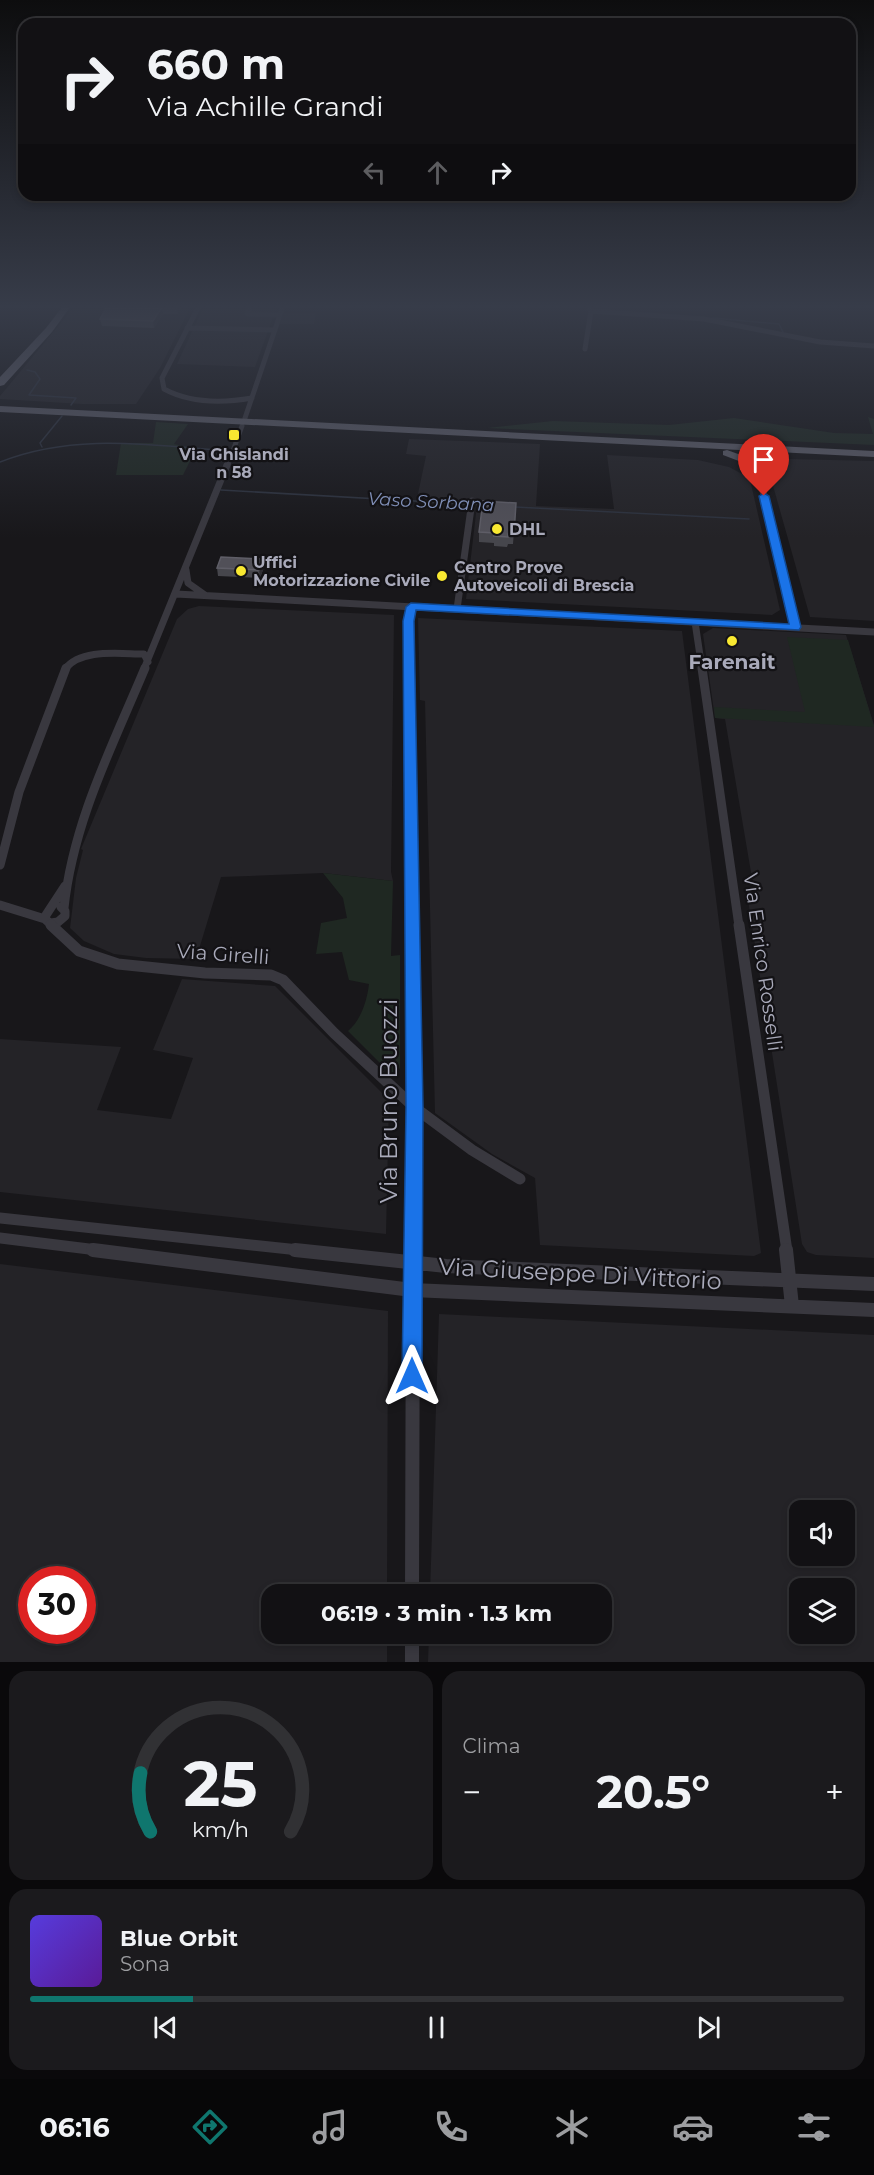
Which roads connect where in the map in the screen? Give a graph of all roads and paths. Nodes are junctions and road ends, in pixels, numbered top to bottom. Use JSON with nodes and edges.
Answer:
{"nodes":[{"id":1,"x":163,"y":384,"type":"edge"},
{"id":2,"x":257,"y":384,"type":"edge"},
{"id":3,"x":252,"y":398,"type":"junction"},
{"id":4,"x":231,"y":401,"type":"junction"},
{"id":5,"x":0,"y":407,"type":"edge"},
{"id":6,"x":236,"y":422,"type":"junction"},
{"id":7,"x":256,"y":422,"type":"junction"},
{"id":8,"x":635,"y":443,"type":"junction"},
{"id":9,"x":874,"y":450,"type":"edge"},
{"id":10,"x":858,"y":454,"type":"junction"},
{"id":11,"x":874,"y":454,"type":"edge"},
{"id":12,"x":759,"y":474,"type":"junction"},
{"id":13,"x":472,"y":501,"type":"dead end"},
{"id":14,"x":186,"y":570,"type":"junction"},
{"id":15,"x":195,"y":590,"type":"junction"},
{"id":16,"x":177,"y":591,"type":"junction"},
{"id":17,"x":206,"y":596,"type":"junction"},
{"id":18,"x":411,"y":607,"type":"junction"},
{"id":19,"x":458,"y":609,"type":"junction"},
{"id":20,"x":169,"y":613,"type":"junction"},
{"id":21,"x":695,"y":622,"type":"junction"},
{"id":22,"x":795,"y":627,"type":"junction"},
{"id":23,"x":874,"y":632,"type":"edge"},
{"id":24,"x":146,"y":658,"type":"junction"},
{"id":25,"x":0,"y":865,"type":"edge"},
{"id":26,"x":65,"y":886,"type":"junction"},
{"id":27,"x":0,"y":905,"type":"edge"},
{"id":28,"x":52,"y":908,"type":"junction"},
{"id":29,"x":63,"y":914,"type":"junction"},
{"id":30,"x":48,"y":921,"type":"junction"},
{"id":31,"x":70,"y":943,"type":"junction"},
{"id":32,"x":414,"y":1107,"type":"junction"},
{"id":33,"x":520,"y":1179,"type":"dead end"},
{"id":34,"x":0,"y":1218,"type":"edge"},
{"id":35,"x":0,"y":1238,"type":"edge"},
{"id":36,"x":413,"y":1263,"type":"junction"},
{"id":37,"x":791,"y":1281,"type":"junction"},
{"id":38,"x":874,"y":1284,"type":"edge"},
{"id":39,"x":412,"y":1290,"type":"junction"},
{"id":40,"x":792,"y":1306,"type":"junction"},
{"id":41,"x":874,"y":1310,"type":"edge"},
{"id":42,"x":412,"y":1584,"type":"edge"},
{"id":43,"x":412,"y":1644,"type":"edge"},
{"id":44,"x":412,"y":1662,"type":"edge"}],
"edges":[{"from":1,"to":4,"type":"street"},
{"from":2,"to":3,"type":"street"},
{"from":3,"to":4,"type":"street"},
{"from":3,"to":4,"type":"street"},
{"from":5,"to":6,"type":"highway"},
{"from":6,"to":7,"type":"highway"},
{"from":6,"to":14,"type":"street"},
{"from":7,"to":8,"type":"highway"},
{"from":7,"to":9,"type":"highway"},
{"from":8,"to":10,"type":"highway"},
{"from":8,"to":12,"type":"highway"},
{"from":10,"to":11,"type":"highway"},
{"from":10,"to":12,"type":"highway"},
{"from":12,"to":22,"type":"street"},
{"from":13,"to":19,"type":"street"},
{"from":14,"to":15,"type":"street"},
{"from":14,"to":16,"type":"street"},
{"from":15,"to":16,"type":"street"},
{"from":15,"to":17,"type":"street"},
{"from":16,"to":17,"type":"street"},
{"from":16,"to":20,"type":"street"},
{"from":17,"to":18,"type":"street"},
{"from":17,"to":20,"type":"street"},
{"from":18,"to":19,"type":"street"},
{"from":18,"to":32,"type":"street","name":"Via Bruno Buozzi"},
{"from":19,"to":21,"type":"street"},
{"from":20,"to":24,"type":"street"},
{"from":21,"to":22,"type":"street"},
{"from":21,"to":37,"type":"street","name":"Via Enrico Rosselli"},
{"from":22,"to":23,"type":"street"},
{"from":24,"to":25,"type":"street"},
{"from":24,"to":26,"type":"street"},
{"from":26,"to":28,"type":"street"},
{"from":26,"to":29,"type":"street"},
{"from":27,"to":30,"type":"street","name":"Via Girelli"},
{"from":28,"to":29,"type":"street"},
{"from":28,"to":30,"type":"street"},
{"from":29,"to":30,"type":"street"},
{"from":29,"to":31,"type":"street"},
{"from":30,"to":31,"type":"street","name":"Via Girelli"},
{"from":31,"to":32,"type":"street","name":"Via Girelli"},
{"from":32,"to":33,"type":"street","name":"Via Girelli"},
{"from":32,"to":36,"type":"street","name":"Via Bruno Buozzi"},
{"from":34,"to":36,"type":"street","name":"Via Giuseppe Di Vittorio"},
{"from":35,"to":39,"type":"street","name":"Via Giuseppe Di Vittorio"},
{"from":36,"to":37,"type":"street","name":"Via Giuseppe Di Vittorio"},
{"from":36,"to":39,"type":"street","name":"Via Bruno Buozzi"},
{"from":37,"to":38,"type":"street","name":"Via Giuseppe Di Vittorio"},
{"from":37,"to":40,"type":"street","name":"Via Enrico Rosselli"},
{"from":39,"to":40,"type":"street","name":"Via Giuseppe Di Vittorio"},
{"from":39,"to":42,"type":"street","name":"Via Bruno Buozzi"},
{"from":40,"to":41,"type":"street","name":"Via Giuseppe Di Vittorio"},
{"from":43,"to":44,"type":"street"}]}
